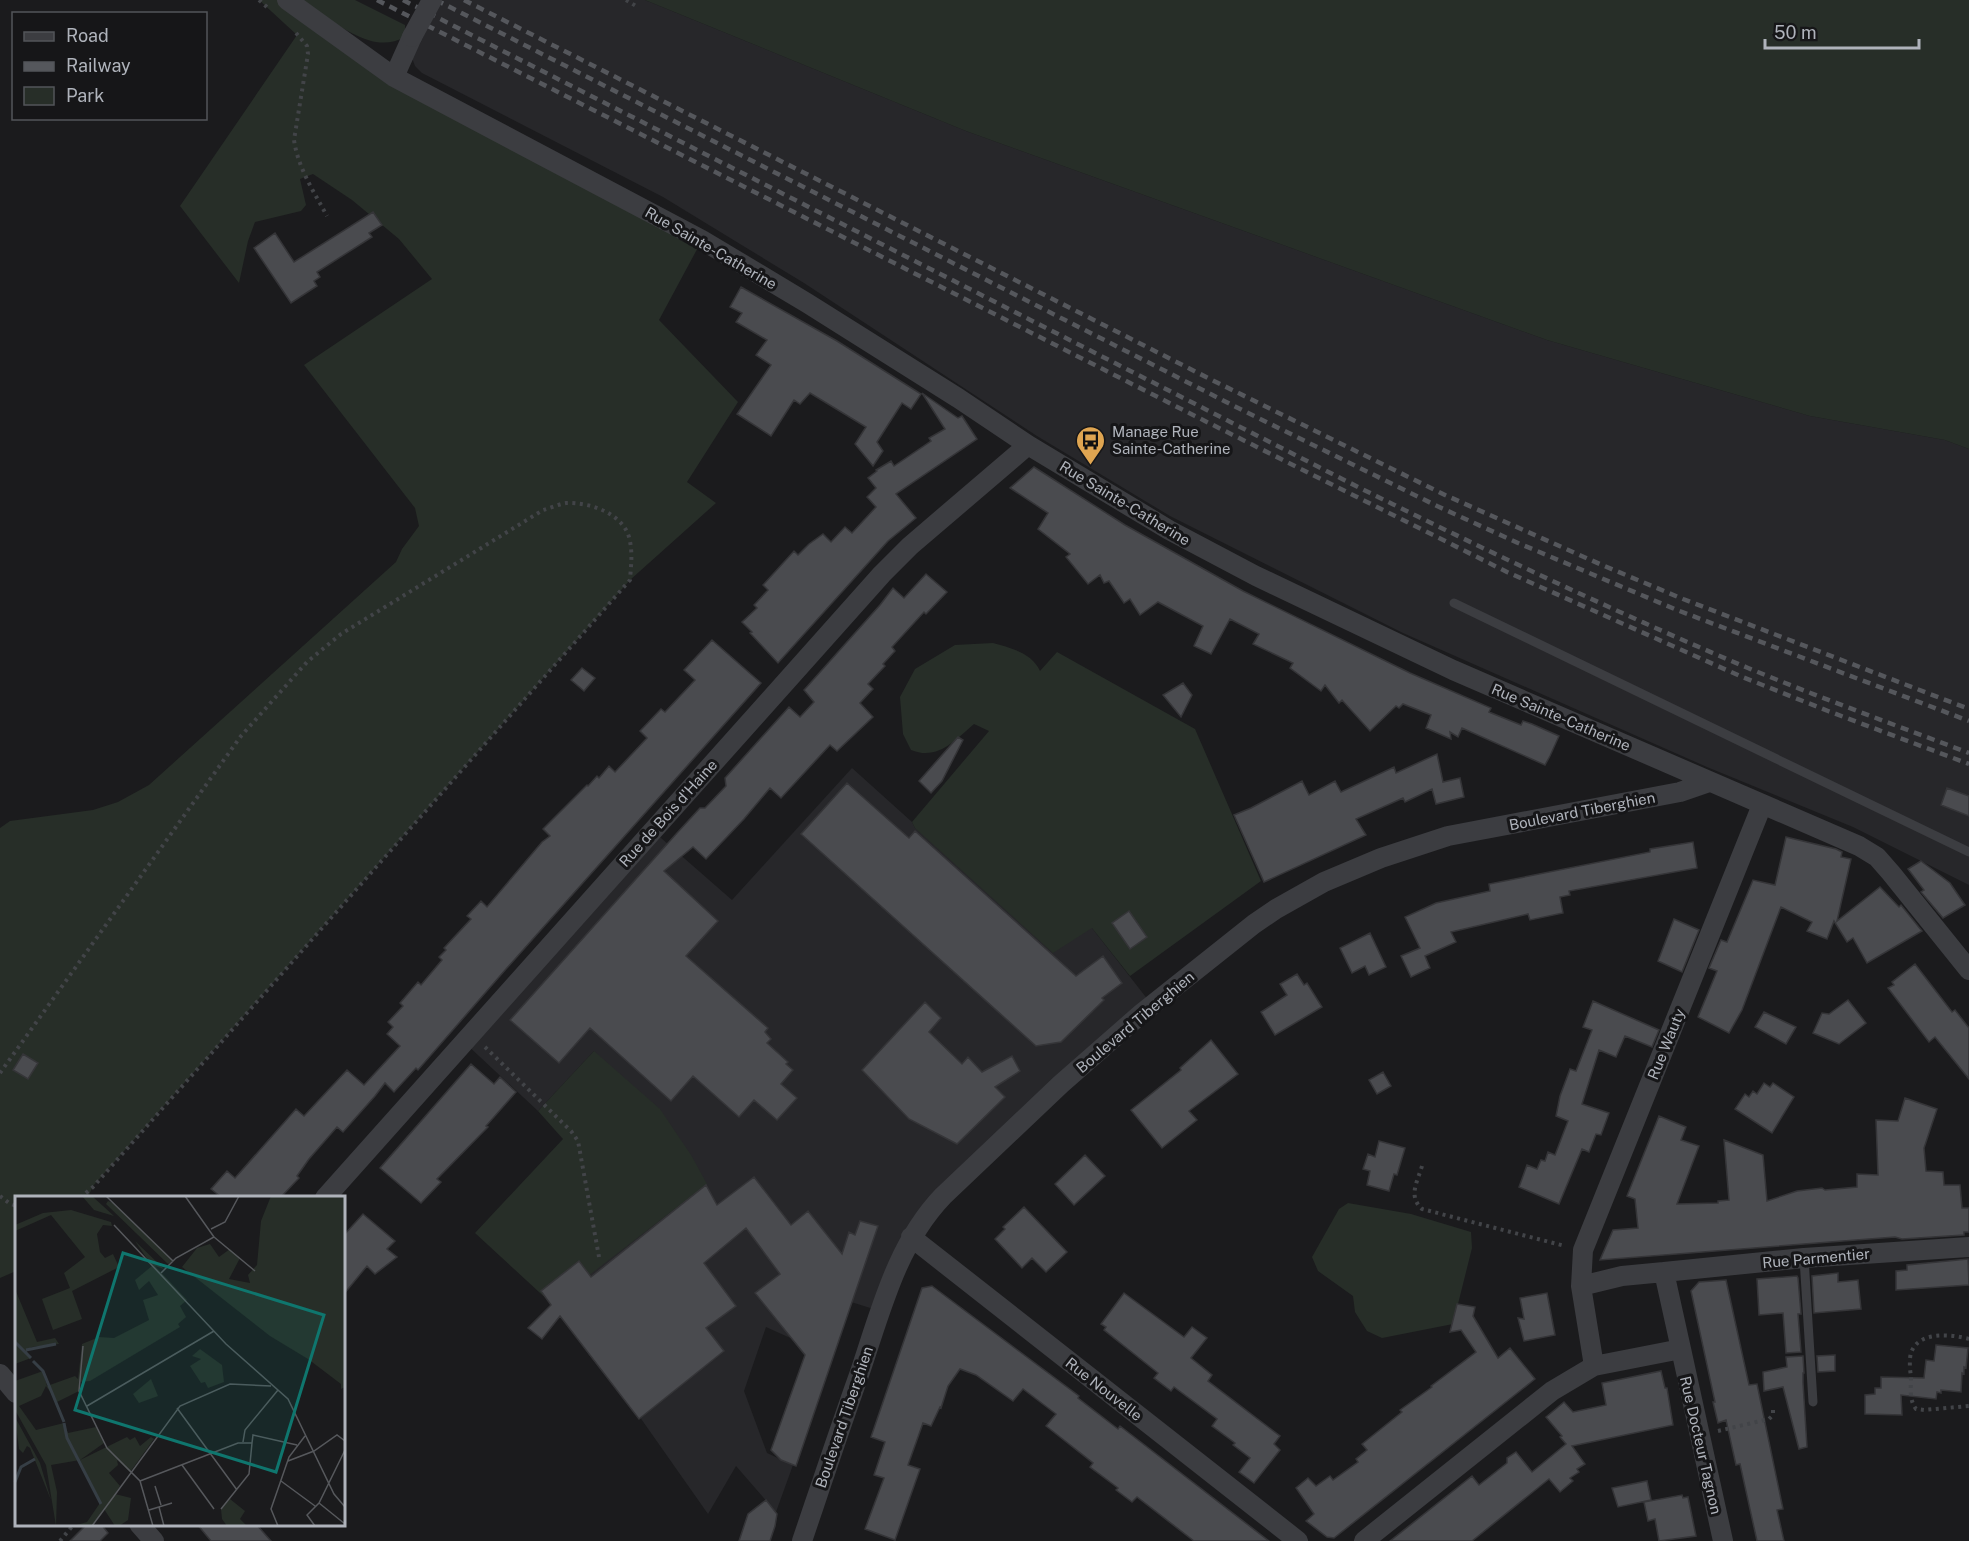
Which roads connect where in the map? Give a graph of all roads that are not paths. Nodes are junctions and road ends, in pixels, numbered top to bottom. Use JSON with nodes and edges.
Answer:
{"nodes":[{"id":1,"x":432,"y":0,"type":"edge"},
{"id":2,"x":281,"y":7,"type":"edge"},
{"id":3,"x":394,"y":78,"type":"junction"},
{"id":4,"x":1028,"y":445,"type":"junction"},
{"id":5,"x":1454,"y":603,"type":"dead end"},
{"id":6,"x":1709,"y":782,"type":"junction"},
{"id":7,"x":1762,"y":806,"type":"junction"},
{"id":8,"x":1969,"y":852,"type":"edge"},
{"id":9,"x":1969,"y":970,"type":"edge"},
{"id":10,"x":326,"y":1196,"type":"edge"},
{"id":11,"x":911,"y":1238,"type":"junction"},
{"id":12,"x":1969,"y":1247,"type":"edge"},
{"id":13,"x":1804,"y":1258,"type":"junction"},
{"id":14,"x":1664,"y":1272,"type":"junction"},
{"id":15,"x":1581,"y":1286,"type":"junction"},
{"id":16,"x":1681,"y":1349,"type":"junction"},
{"id":17,"x":1594,"y":1366,"type":"junction"},
{"id":18,"x":0,"y":1374,"type":"edge"},
{"id":19,"x":15,"y":1392,"type":"edge"},
{"id":20,"x":1813,"y":1402,"type":"dead end"},
{"id":21,"x":141,"y":1526,"type":"edge"},
{"id":22,"x":154,"y":1541,"type":"edge"},
{"id":23,"x":802,"y":1541,"type":"edge"},
{"id":24,"x":1298,"y":1541,"type":"edge"},
{"id":25,"x":1364,"y":1541,"type":"edge"},
{"id":26,"x":1723,"y":1541,"type":"edge"}],
"edges":[{"from":1,"to":3,"type":"street","bridge":true},
{"from":2,"to":3,"type":"street","name":"Rue Sainte-Catherine"},
{"from":3,"to":4,"type":"street","name":"Rue Sainte-Catherine"},
{"from":4,"to":6,"type":"street","name":"Rue Sainte-Catherine"},
{"from":4,"to":10,"type":"street","name":"Rue de Bois d'Haine"},
{"from":5,"to":8,"type":"lane"},
{"from":6,"to":7,"type":"street","name":"Rue Sainte-Catherine"},
{"from":6,"to":11,"type":"street","name":"Boulevard Tiberghien"},
{"from":7,"to":9,"type":"street","name":"Rue Sainte-Catherine"},
{"from":7,"to":15,"type":"street","name":"Rue Wauty"},
{"from":11,"to":23,"type":"street","name":"Boulevard Tiberghien"},
{"from":11,"to":24,"type":"street","name":"Rue Nouvelle"},
{"from":12,"to":13,"type":"street","name":"Rue Parmentier"},
{"from":13,"to":14,"type":"street","name":"Rue Parmentier"},
{"from":13,"to":20,"type":"lane"},
{"from":14,"to":15,"type":"street","name":"Rue Parmentier"},
{"from":14,"to":16,"type":"street"},
{"from":15,"to":17,"type":"street"},
{"from":16,"to":17,"type":"street"},
{"from":16,"to":26,"type":"street","name":"Rue Docteur Tagnon"},
{"from":17,"to":25,"type":"street"},
{"from":18,"to":19,"type":"street"},
{"from":21,"to":22,"type":"street"}]}
